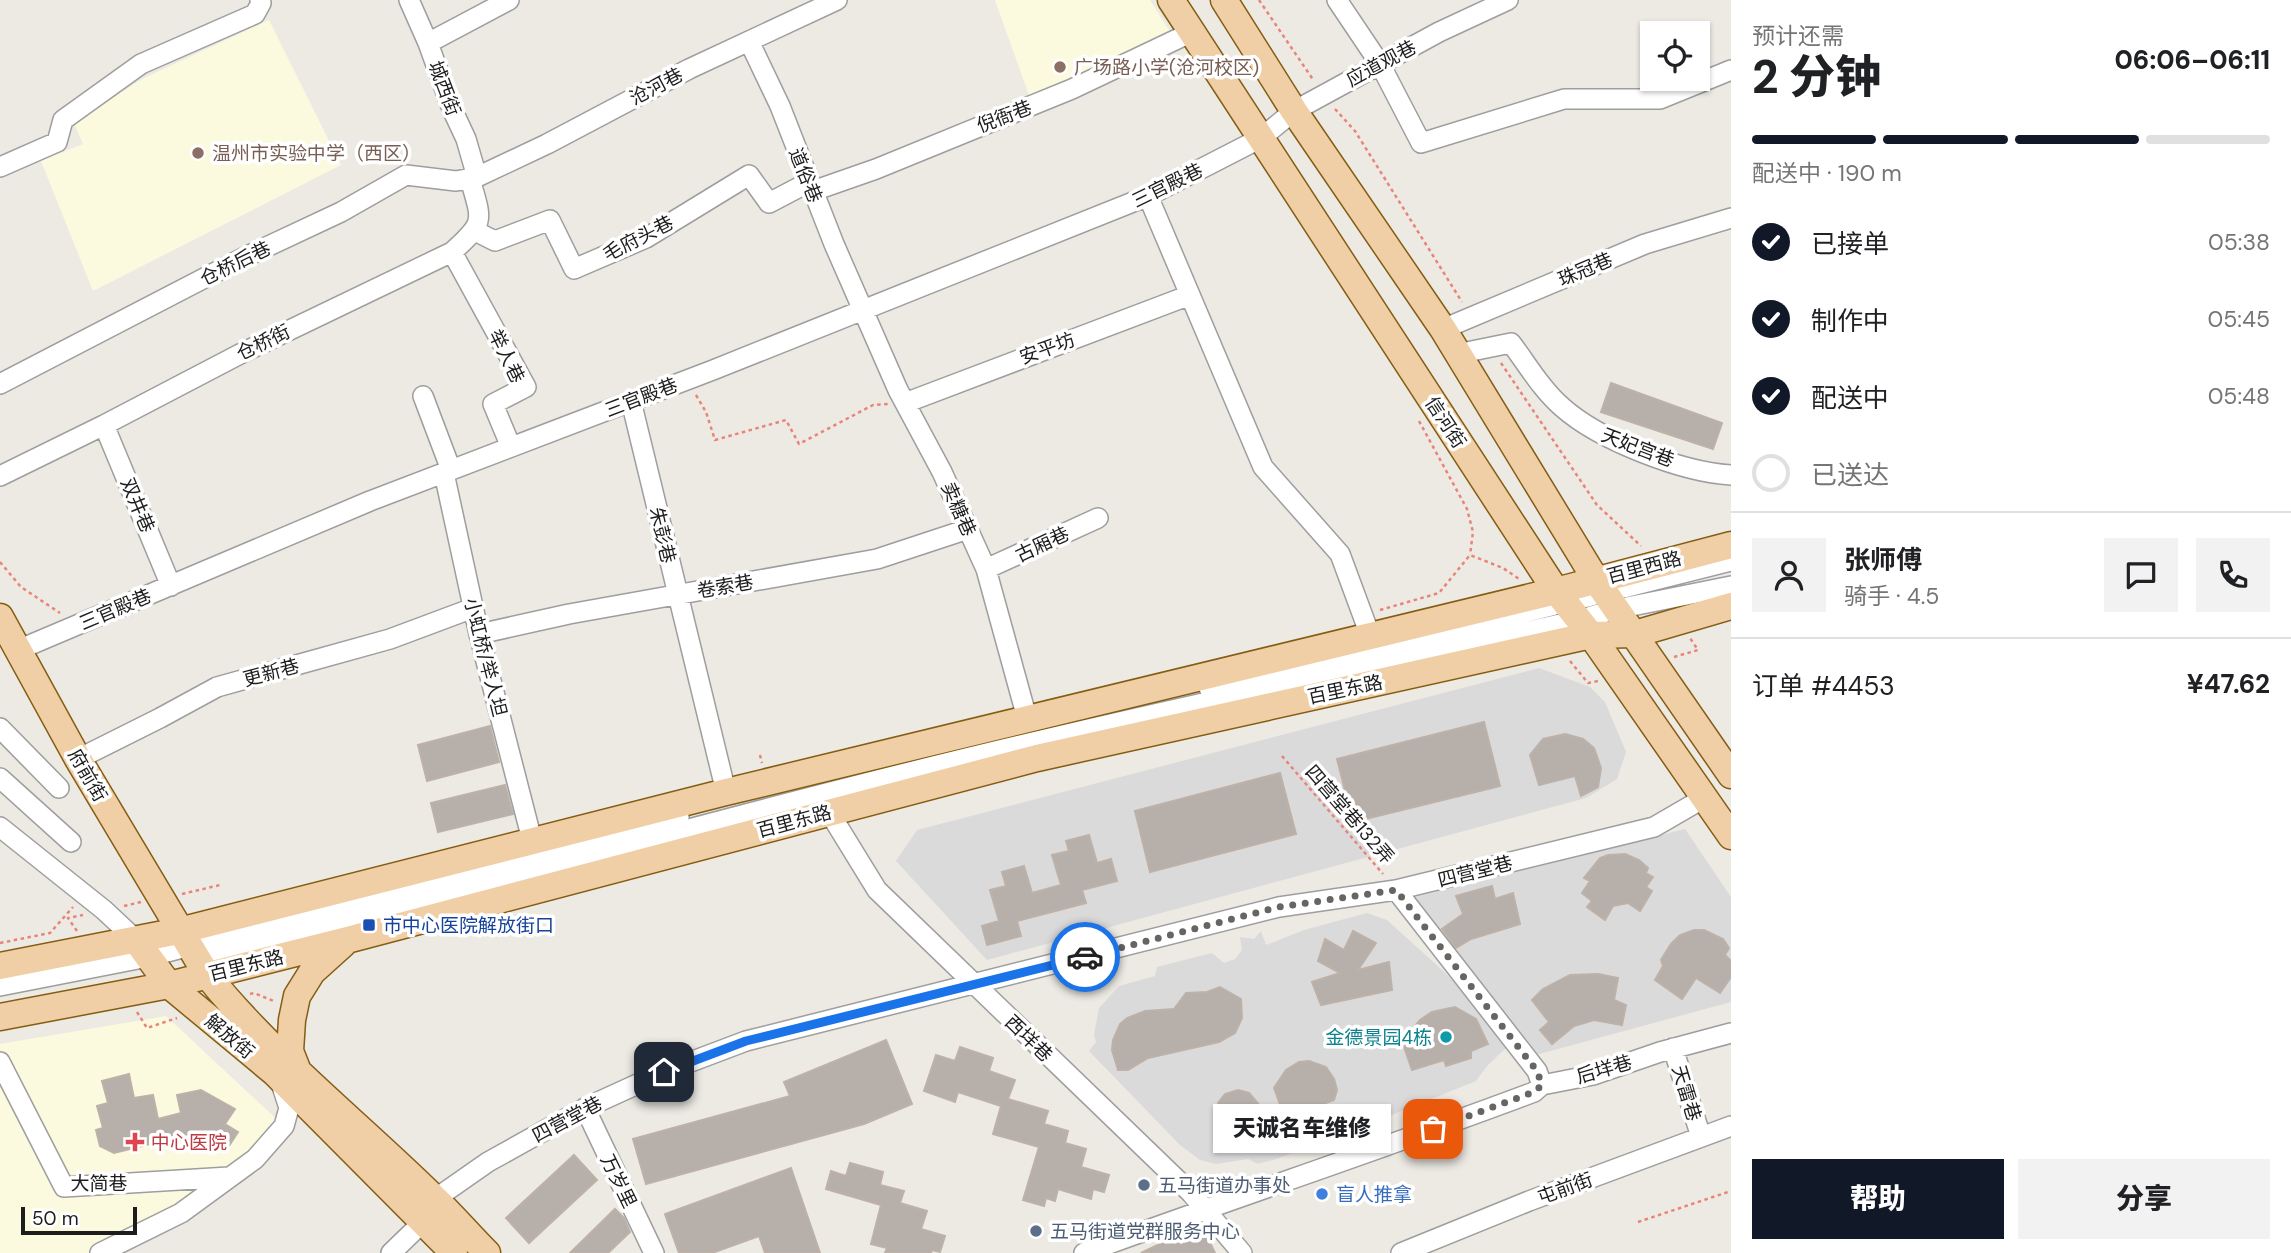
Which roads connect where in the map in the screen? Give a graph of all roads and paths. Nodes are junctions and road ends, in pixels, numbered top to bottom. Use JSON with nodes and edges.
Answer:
{"nodes":[{"id":1,"x":409,"y":0,"type":"edge"},
{"id":2,"x":509,"y":0,"type":"edge"},
{"id":3,"x":837,"y":0,"type":"edge"},
{"id":4,"x":1171,"y":0,"type":"edge"},
{"id":5,"x":1224,"y":0,"type":"edge"},
{"id":6,"x":1337,"y":0,"type":"edge"},
{"id":7,"x":1508,"y":0,"type":"edge"},
{"id":8,"x":257,"y":7,"type":"edge"},
{"id":9,"x":1192,"y":32,"type":"junction"},
{"id":10,"x":748,"y":41,"type":"junction"},
{"id":11,"x":428,"y":43,"type":"junction"},
{"id":12,"x":1380,"y":64,"type":"junction"},
{"id":13,"x":1731,"y":70,"type":"edge"},
{"id":14,"x":1294,"y":111,"type":"junction"},
{"id":15,"x":1261,"y":138,"type":"junction"},
{"id":16,"x":0,"y":167,"type":"edge"},
{"id":17,"x":473,"y":178,"type":"junction"},
{"id":18,"x":811,"y":187,"type":"junction"},
{"id":19,"x":1148,"y":196,"type":"junction"},
{"id":20,"x":1731,"y":218,"type":"edge"},
{"id":21,"x":475,"y":232,"type":"junction"},
{"id":22,"x":452,"y":252,"type":"junction"},
{"id":23,"x":1190,"y":295,"type":"junction"},
{"id":24,"x":863,"y":310,"type":"junction"},
{"id":25,"x":1443,"y":329,"type":"junction"},
{"id":26,"x":1457,"y":354,"type":"junction"},
{"id":27,"x":688,"y":380,"type":"junction"},
{"id":28,"x":0,"y":384,"type":"edge"},
{"id":29,"x":423,"y":396,"type":"dead end"},
{"id":30,"x":632,"y":401,"type":"junction"},
{"id":31,"x":905,"y":404,"type":"junction"},
{"id":32,"x":104,"y":425,"type":"junction"},
{"id":33,"x":511,"y":447,"type":"junction"},
{"id":34,"x":448,"y":472,"type":"junction"},
{"id":35,"x":1731,"y":475,"type":"edge"},
{"id":36,"x":0,"y":476,"type":"edge"},
{"id":37,"x":1098,"y":518,"type":"dead end"},
{"id":38,"x":968,"y":530,"type":"junction"},
{"id":39,"x":1731,"y":545,"type":"edge"},
{"id":40,"x":1731,"y":561,"type":"edge"},
{"id":41,"x":0,"y":562,"type":"edge"},
{"id":42,"x":986,"y":569,"type":"junction"},
{"id":43,"x":171,"y":586,"type":"junction"},
{"id":44,"x":1731,"y":586,"type":"edge"},
{"id":45,"x":1606,"y":593,"type":"junction"},
{"id":46,"x":677,"y":595,"type":"junction"},
{"id":47,"x":1731,"y":606,"type":"edge"},
{"id":48,"x":474,"y":608,"type":"junction"},
{"id":49,"x":1573,"y":612,"type":"junction"},
{"id":50,"x":0,"y":617,"type":"edge"},
{"id":51,"x":82,"y":623,"type":"junction"},
{"id":52,"x":479,"y":634,"type":"junction"},
{"id":53,"x":1635,"y":634,"type":"junction"},
{"id":54,"x":1370,"y":635,"type":"junction"},
{"id":55,"x":18,"y":650,"type":"junction"},
{"id":56,"x":1027,"y":718,"type":"junction"},
{"id":57,"x":0,"y":728,"type":"edge"},
{"id":58,"x":1282,"y":756,"type":"dead end"},
{"id":59,"x":78,"y":759,"type":"junction"},
{"id":60,"x":1731,"y":775,"type":"edge"},
{"id":61,"x":0,"y":778,"type":"edge"},
{"id":62,"x":59,"y":788,"type":"dead end"},
{"id":63,"x":726,"y":792,"type":"junction"},
{"id":64,"x":1704,"y":798,"type":"junction"},
{"id":65,"x":829,"y":812,"type":"junction"},
{"id":66,"x":0,"y":827,"type":"edge"},
{"id":67,"x":1731,"y":836,"type":"edge"},
{"id":68,"x":532,"y":840,"type":"junction"},
{"id":69,"x":71,"y":842,"type":"dead end"},
{"id":70,"x":1396,"y":890,"type":"junction"},
{"id":71,"x":84,"y":894,"type":"junction"},
{"id":72,"x":347,"y":940,"type":"junction"},
{"id":73,"x":0,"y":943,"type":"edge"},
{"id":74,"x":192,"y":953,"type":"junction"},
{"id":75,"x":152,"y":963,"type":"junction"},
{"id":76,"x":0,"y":966,"type":"edge"},
{"id":77,"x":974,"y":985,"type":"junction"},
{"id":78,"x":0,"y":986,"type":"edge"},
{"id":79,"x":0,"y":999,"type":"edge"},
{"id":80,"x":0,"y":1017,"type":"edge"},
{"id":81,"x":1731,"y":1032,"type":"edge"},
{"id":82,"x":1673,"y":1048,"type":"junction"},
{"id":83,"x":0,"y":1062,"type":"edge"},
{"id":84,"x":290,"y":1077,"type":"junction"},
{"id":85,"x":1542,"y":1085,"type":"junction"},
{"id":86,"x":584,"y":1108,"type":"junction"},
{"id":87,"x":1731,"y":1126,"type":"edge"},
{"id":88,"x":1701,"y":1137,"type":"junction"},
{"id":89,"x":229,"y":1177,"type":"junction"},
{"id":90,"x":1731,"y":1191,"type":"edge"},
{"id":91,"x":1205,"y":1208,"type":"junction"},
{"id":92,"x":426,"y":1213,"type":"junction"},
{"id":93,"x":1639,"y":1222,"type":"dead end"},
{"id":94,"x":100,"y":1253,"type":"edge"},
{"id":95,"x":391,"y":1253,"type":"edge"},
{"id":96,"x":454,"y":1253,"type":"edge"},
{"id":97,"x":487,"y":1253,"type":"edge"},
{"id":98,"x":654,"y":1253,"type":"edge"},
{"id":99,"x":1084,"y":1253,"type":"edge"},
{"id":100,"x":1242,"y":1253,"type":"edge"},
{"id":101,"x":1401,"y":1253,"type":"edge"}],
"edges":[{"from":1,"to":11,"type":"street","name":"城西街"},
{"from":2,"to":11,"type":"street"},
{"from":3,"to":10,"type":"street","name":"沧河巷"},
{"from":4,"to":9,"type":"main road","name":"信河街"},
{"from":5,"to":14,"type":"main road"},
{"from":6,"to":12,"type":"street"},
{"from":7,"to":12,"type":"street","name":"应道观巷"},
{"from":8,"to":16,"type":"street"},
{"from":9,"to":15,"type":"main road","name":"信河街"},
{"from":9,"to":18,"type":"street","name":"倪衙巷"},
{"from":10,"to":17,"type":"street","name":"沧河巷"},
{"from":10,"to":18,"type":"street","name":"道俗巷"},
{"from":11,"to":17,"type":"street","name":"城西街"},
{"from":12,"to":13,"type":"street"},
{"from":12,"to":14,"type":"street","name":"应道观巷"},
{"from":14,"to":15,"type":"street","name":"应道观巷"},
{"from":14,"to":25,"type":"main road"},
{"from":15,"to":19,"type":"street","name":"三官殿巷"},
{"from":15,"to":49,"type":"main road","name":"信河街"},
{"from":17,"to":21,"type":"street"},
{"from":17,"to":28,"type":"street","name":"仓桥后巷"},
{"from":18,"to":21,"type":"street","name":"毛府头巷"},
{"from":18,"to":24,"type":"street","name":"道俗巷"},
{"from":19,"to":23,"type":"street"},
{"from":19,"to":24,"type":"street","name":"三官殿巷"},
{"from":20,"to":25,"type":"street","name":"珠冠巷"},
{"from":21,"to":22,"type":"street","name":"仓桥街"},
{"from":22,"to":32,"type":"street","name":"仓桥街"},
{"from":22,"to":33,"type":"street","name":"举人巷"},
{"from":23,"to":31,"type":"street","name":"安平坊"},
{"from":23,"to":54,"type":"street"},
{"from":24,"to":27,"type":"street","name":"三官殿巷"},
{"from":24,"to":31,"type":"street","name":"卖糖巷"},
{"from":25,"to":26,"type":"main road"},
{"from":26,"to":35,"type":"street","name":"天妃宫巷"},
{"from":26,"to":45,"type":"main road"},
{"from":27,"to":30,"type":"street","name":"三官殿巷"},
{"from":27,"to":31,"type":"path"},
{"from":29,"to":34,"type":"street","name":"小虹桥/举人坦"},
{"from":30,"to":33,"type":"street","name":"三官殿巷"},
{"from":30,"to":46,"type":"street","name":"朱彭巷"},
{"from":31,"to":38,"type":"street","name":"卖糖巷"},
{"from":32,"to":36,"type":"street","name":"仓桥街"},
{"from":32,"to":43,"type":"street","name":"双井巷"},
{"from":33,"to":34,"type":"street","name":"三官殿巷"},
{"from":34,"to":43,"type":"street","name":"三官殿巷"},
{"from":34,"to":48,"type":"street","name":"小虹桥/举人坦"},
{"from":37,"to":42,"type":"street","name":"古厢巷"},
{"from":38,"to":42,"type":"street","name":"卖糖巷"},
{"from":38,"to":46,"type":"street","name":"卷索巷"},
{"from":39,"to":45,"type":"main road","name":"百里西路"},
{"from":40,"to":45,"type":"street"},
{"from":41,"to":51,"type":"path"},
{"from":42,"to":56,"type":"street","name":"卖糖巷"},
{"from":43,"to":51,"type":"street","name":"三官殿巷"},
{"from":44,"to":45,"type":"street"},
{"from":45,"to":49,"type":"main road","name":"百里西路"},
{"from":45,"to":49,"type":"street"},
{"from":45,"to":53,"type":"main road"},
{"from":46,"to":52,"type":"street","name":"卷索巷"},
{"from":46,"to":63,"type":"street","name":"朱彭巷"},
{"from":47,"to":53,"type":"main road"},
{"from":48,"to":52,"type":"street","name":"小虹桥/举人坦"},
{"from":48,"to":59,"type":"street","name":"更新巷"},
{"from":49,"to":53,"type":"main road"},
{"from":49,"to":54,"type":"main road","name":"百里东路"},
{"from":49,"to":64,"type":"main road","name":"信河街"},
{"from":49,"to":65,"type":"main road","name":"百里东路"},
{"from":49,"to":74,"type":"street"},
{"from":50,"to":55,"type":"main road","name":"府前街"},
{"from":51,"to":55,"type":"street","name":"三官殿巷"},
{"from":52,"to":68,"type":"street","name":"小虹桥/举人坦"},
{"from":53,"to":60,"type":"main road"},
{"from":54,"to":56,"type":"main road","name":"百里东路"},
{"from":55,"to":59,"type":"main road","name":"府前街"},
{"from":56,"to":63,"type":"main road","name":"百里东路"},
{"from":57,"to":62,"type":"street"},
{"from":58,"to":70,"type":"path","name":"四营堂巷132弄"},
{"from":59,"to":74,"type":"main road","name":"府前街"},
{"from":61,"to":69,"type":"street"},
{"from":63,"to":68,"type":"main road","name":"百里东路"},
{"from":64,"to":67,"type":"main road","name":"信河街"},
{"from":64,"to":70,"type":"street","name":"四营堂巷"},
{"from":65,"to":72,"type":"main road","name":"百里东路"},
{"from":65,"to":77,"type":"street","name":"西垟巷"},
{"from":66,"to":71,"type":"street","name":"解放街"},
{"from":68,"to":74,"type":"main road","name":"百里东路"},
{"from":70,"to":77,"type":"street","name":"四营堂巷"},
{"from":70,"to":85,"type":"street"},
{"from":71,"to":73,"type":"path"},
{"from":71,"to":75,"type":"street","name":"解放街"},
{"from":72,"to":74,"type":"main road","name":"百里东路"},
{"from":72,"to":84,"type":"main road"},
{"from":74,"to":75,"type":"main road","name":"百里东路"},
{"from":74,"to":75,"type":"main road","name":"百里东路"},
{"from":74,"to":84,"type":"main road","name":"解放街"},
{"from":75,"to":76,"type":"main road","name":"百里东路"},
{"from":75,"to":78,"type":"street"},
{"from":75,"to":79,"type":"street"},
{"from":75,"to":80,"type":"main road","name":"百里东路"},
{"from":75,"to":84,"type":"main road","name":"解放街"},
{"from":77,"to":86,"type":"street","name":"四营堂巷"},
{"from":77,"to":91,"type":"street","name":"西垟巷"},
{"from":81,"to":82,"type":"street","name":"后垟巷"},
{"from":82,"to":85,"type":"street","name":"后垟巷"},
{"from":82,"to":88,"type":"street","name":"天雷巷"},
{"from":83,"to":89,"type":"street","name":"大简巷"},
{"from":84,"to":89,"type":"street"},
{"from":84,"to":92,"type":"main road","name":"解放街"},
{"from":85,"to":91,"type":"street","name":"后垟巷"},
{"from":86,"to":92,"type":"street","name":"四营堂巷"},
{"from":86,"to":98,"type":"street","name":"万岁里"},
{"from":87,"to":88,"type":"street","name":"屯前街"},
{"from":88,"to":101,"type":"street","name":"屯前街"},
{"from":89,"to":94,"type":"street"},
{"from":90,"to":93,"type":"path"},
{"from":91,"to":99,"type":"street","name":"后垟巷"},
{"from":91,"to":100,"type":"street","name":"西垟巷"},
{"from":92,"to":95,"type":"street","name":"四营堂巷"},
{"from":92,"to":96,"type":"main road","name":"解放街"},
{"from":92,"to":97,"type":"main road","name":"解放街"}]}
